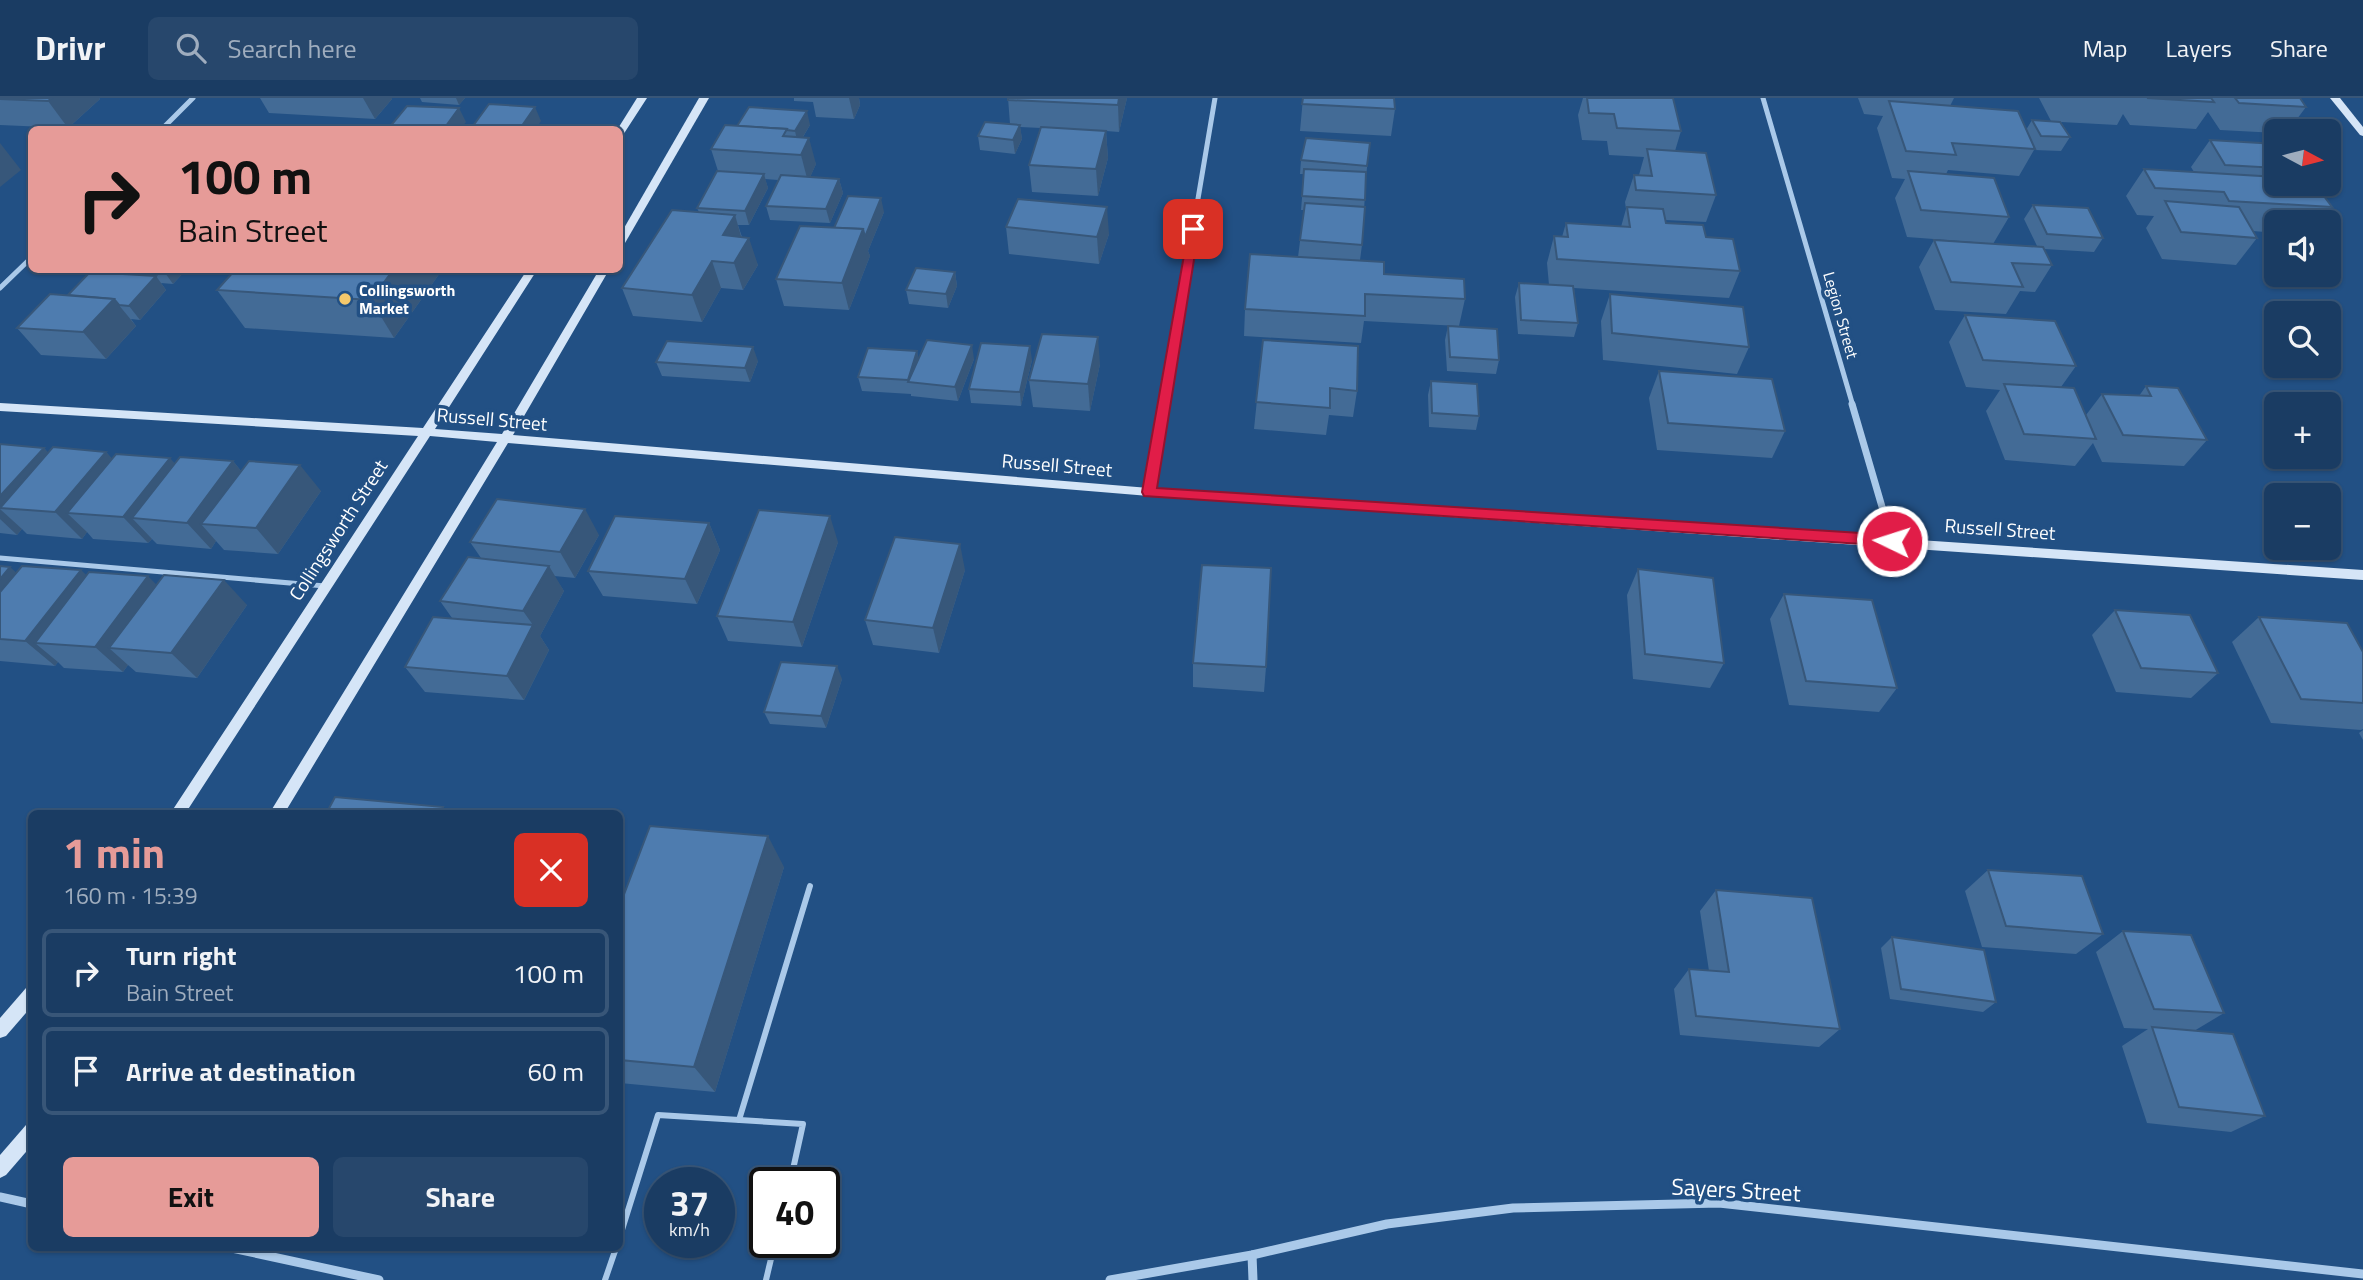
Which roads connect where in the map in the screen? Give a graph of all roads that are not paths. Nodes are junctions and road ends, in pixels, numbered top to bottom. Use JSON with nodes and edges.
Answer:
{"nodes":[{"id":1,"x":193,"y":98,"type":"edge"},
{"id":2,"x":642,"y":98,"type":"edge"},
{"id":3,"x":704,"y":98,"type":"edge"},
{"id":4,"x":1215,"y":98,"type":"edge"},
{"id":5,"x":1763,"y":98,"type":"edge"},
{"id":6,"x":2335,"y":98,"type":"edge"},
{"id":7,"x":165,"y":126,"type":"edge"},
{"id":8,"x":623,"y":128,"type":"edge"},
{"id":9,"x":2363,"y":134,"type":"edge"},
{"id":10,"x":623,"y":238,"type":"edge"},
{"id":11,"x":28,"y":261,"type":"edge"},
{"id":12,"x":531,"y":273,"type":"edge"},
{"id":13,"x":602,"y":273,"type":"edge"},
{"id":14,"x":0,"y":288,"type":"edge"},
{"id":15,"x":0,"y":408,"type":"edge"},
{"id":16,"x":427,"y":432,"type":"junction"},
{"id":17,"x":505,"y":439,"type":"junction"},
{"id":18,"x":1149,"y":492,"type":"junction"},
{"id":19,"x":1892,"y":541,"type":"junction"},
{"id":20,"x":0,"y":558,"type":"edge"},
{"id":21,"x":2363,"y":575,"type":"edge"},
{"id":22,"x":326,"y":586,"type":"junction"},
{"id":23,"x":180,"y":810,"type":"edge"},
{"id":24,"x":278,"y":810,"type":"edge"},
{"id":25,"x":810,"y":886,"type":"dead end"},
{"id":26,"x":28,"y":998,"type":"edge"},
{"id":27,"x":0,"y":1030,"type":"edge"},
{"id":28,"x":739,"y":1121,"type":"junction"},
{"id":29,"x":28,"y":1136,"type":"edge"},
{"id":30,"x":794,"y":1167,"type":"edge"},
{"id":31,"x":0,"y":1170,"type":"edge"},
{"id":32,"x":0,"y":1197,"type":"edge"},
{"id":33,"x":28,"y":1203,"type":"edge"},
{"id":34,"x":623,"y":1226,"type":"edge"},
{"id":35,"x":246,"y":1251,"type":"edge"},
{"id":36,"x":615,"y":1251,"type":"edge"},
{"id":37,"x":1252,"y":1255,"type":"junction"},
{"id":38,"x":771,"y":1258,"type":"edge"},
{"id":39,"x":2363,"y":1274,"type":"edge"},
{"id":40,"x":379,"y":1280,"type":"edge"},
{"id":41,"x":605,"y":1280,"type":"edge"},
{"id":42,"x":766,"y":1280,"type":"edge"},
{"id":43,"x":1110,"y":1280,"type":"edge"},
{"id":44,"x":1253,"y":1280,"type":"edge"}],
"edges":[{"from":1,"to":7,"type":"street"},
{"from":2,"to":8,"type":"street"},
{"from":3,"to":10,"type":"street"},
{"from":4,"to":18,"type":"street"},
{"from":5,"to":19,"type":"street","name":"Legion Street"},
{"from":6,"to":9,"type":"street"},
{"from":11,"to":14,"type":"street"},
{"from":12,"to":16,"type":"street","name":"Collingsworth Street"},
{"from":13,"to":17,"type":"street"},
{"from":15,"to":16,"type":"street","name":"Russell Street"},
{"from":16,"to":17,"type":"street","name":"Russell Street"},
{"from":16,"to":22,"type":"street","name":"Collingsworth Street"},
{"from":17,"to":18,"type":"street","name":"Russell Street"},
{"from":17,"to":24,"type":"street"},
{"from":18,"to":19,"type":"street","name":"Russell Street"},
{"from":19,"to":21,"type":"street","name":"Russell Street"},
{"from":20,"to":22,"type":"lane"},
{"from":22,"to":23,"type":"street","name":"Collingsworth Street"},
{"from":25,"to":28,"type":"lane"},
{"from":26,"to":27,"type":"street"},
{"from":28,"to":30,"type":"lane"},
{"from":28,"to":34,"type":"lane"},
{"from":29,"to":31,"type":"street"},
{"from":32,"to":33,"type":"street"},
{"from":35,"to":40,"type":"street"},
{"from":36,"to":41,"type":"lane"},
{"from":37,"to":39,"type":"street","name":"Sayers Street"},
{"from":37,"to":43,"type":"street","name":"Sayers Street"},
{"from":37,"to":44,"type":"street"},
{"from":38,"to":42,"type":"lane"}]}
